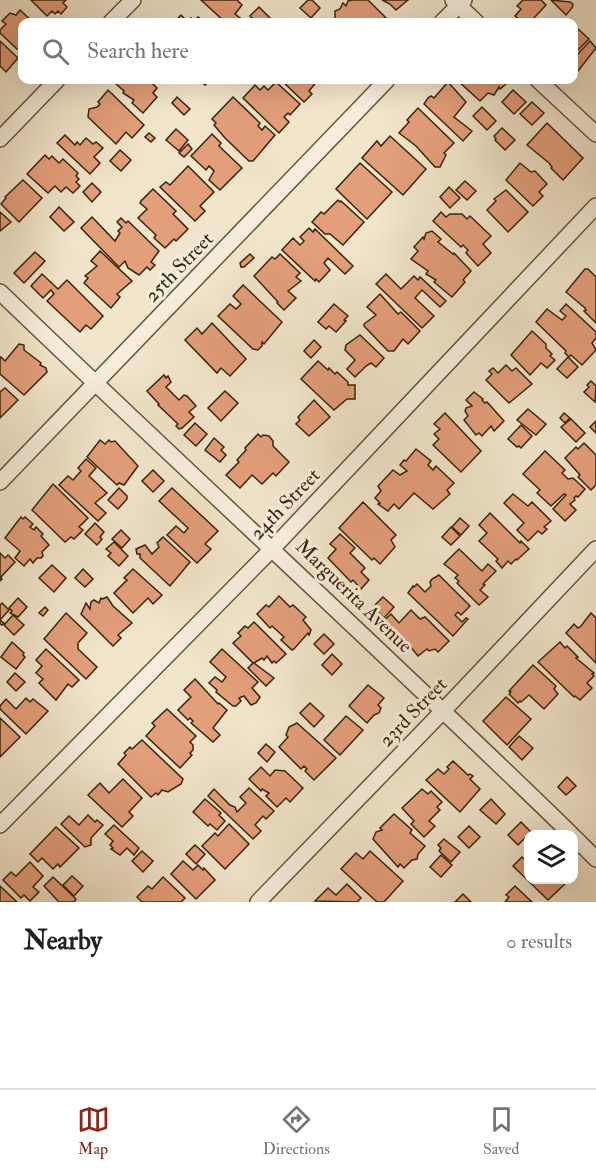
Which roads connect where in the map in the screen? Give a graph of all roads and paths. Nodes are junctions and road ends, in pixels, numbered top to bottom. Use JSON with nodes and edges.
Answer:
{"nodes":[{"id":1,"x":133,"y":0,"type":"edge"},
{"id":2,"x":458,"y":2,"type":"edge"},
{"id":3,"x":115,"y":18,"type":"edge"},
{"id":4,"x":445,"y":18,"type":"edge"},
{"id":5,"x":472,"y":18,"type":"edge"},
{"id":6,"x":53,"y":84,"type":"edge"},
{"id":7,"x":383,"y":84,"type":"edge"},
{"id":8,"x":542,"y":84,"type":"edge"},
{"id":9,"x":596,"y":134,"type":"edge"},
{"id":10,"x":0,"y":139,"type":"edge"},
{"id":11,"x":596,"y":206,"type":"edge"},
{"id":12,"x":0,"y":292,"type":"edge"},
{"id":13,"x":96,"y":384,"type":"junction"},
{"id":14,"x":0,"y":482,"type":"edge"},
{"id":15,"x":273,"y":548,"type":"junction"},
{"id":16,"x":596,"y":549,"type":"edge"},
{"id":17,"x":443,"y":711,"type":"junction"},
{"id":18,"x":0,"y":825,"type":"edge"},
{"id":19,"x":566,"y":830,"type":"edge"},
{"id":20,"x":578,"y":842,"type":"edge"},
{"id":21,"x":596,"y":859,"type":"edge"},
{"id":22,"x":258,"y":902,"type":"edge"}],
"edges":[{"from":1,"to":3,"type":"street"},
{"from":2,"to":4,"type":"street"},
{"from":2,"to":5,"type":"street"},
{"from":6,"to":10,"type":"street"},
{"from":7,"to":13,"type":"street","name":"25th Street"},
{"from":8,"to":9,"type":"street"},
{"from":11,"to":15,"type":"street","name":"24th Street"},
{"from":12,"to":13,"type":"street","name":"Marguerita Avenue"},
{"from":13,"to":14,"type":"street","name":"25th Street"},
{"from":13,"to":15,"type":"street","name":"Marguerita Avenue"},
{"from":15,"to":17,"type":"street","name":"Marguerita Avenue"},
{"from":15,"to":18,"type":"street","name":"24th Street"},
{"from":16,"to":17,"type":"street","name":"23rd Street"},
{"from":17,"to":19,"type":"street","name":"Marguerita Avenue"},
{"from":17,"to":22,"type":"street","name":"23rd Street"},
{"from":20,"to":21,"type":"street","name":"Marguerita Avenue"}]}
